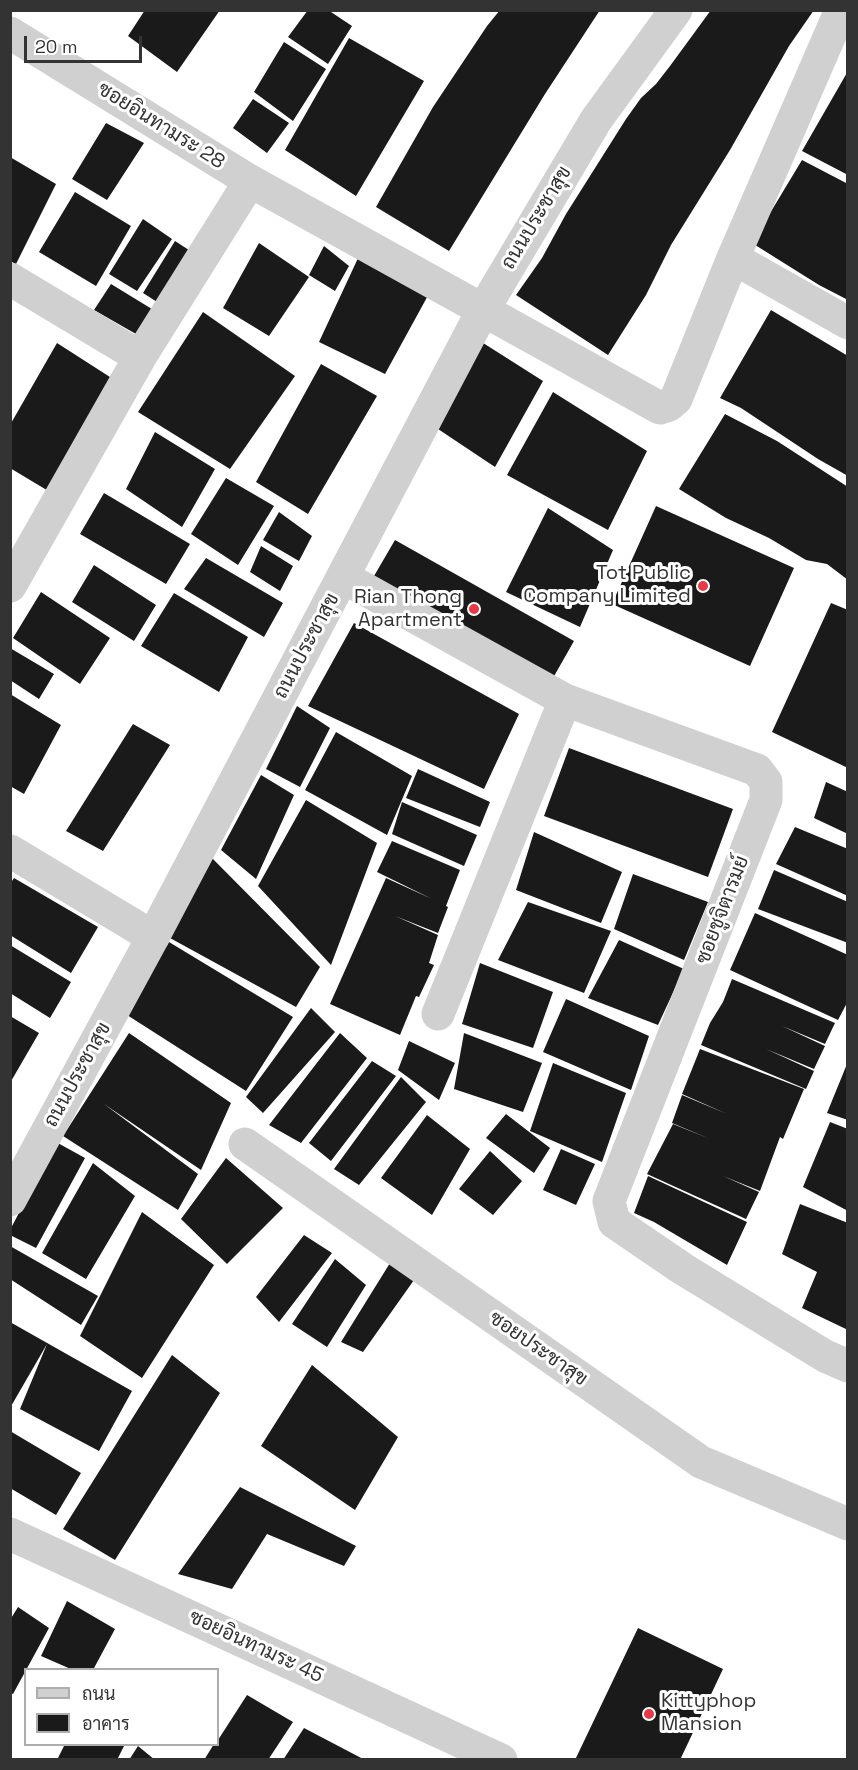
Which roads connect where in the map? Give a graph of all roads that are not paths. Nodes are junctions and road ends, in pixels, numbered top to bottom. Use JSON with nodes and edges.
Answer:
{"nodes":[{"id":1,"x":676,"y":10,"type":"edge"},
{"id":2,"x":842,"y":10,"type":"edge"},
{"id":3,"x":848,"y":13,"type":"edge"},
{"id":4,"x":10,"y":33,"type":"edge"},
{"id":5,"x":250,"y":181,"type":"junction"},
{"id":6,"x":733,"y":258,"type":"junction"},
{"id":7,"x":10,"y":279,"type":"edge"},
{"id":8,"x":483,"y":310,"type":"junction"},
{"id":9,"x":848,"y":323,"type":"edge"},
{"id":10,"x":140,"y":357,"type":"junction"},
{"id":11,"x":344,"y":577,"type":"junction"},
{"id":12,"x":10,"y":586,"type":"edge"},
{"id":13,"x":565,"y":700,"type":"junction"},
{"id":14,"x":10,"y":851,"type":"edge"},
{"id":15,"x":153,"y":937,"type":"junction"},
{"id":16,"x":438,"y":1014,"type":"dead end"},
{"id":17,"x":245,"y":1144,"type":"dead end"},
{"id":18,"x":12,"y":1193,"type":"edge"},
{"id":19,"x":848,"y":1366,"type":"edge"},
{"id":20,"x":848,"y":1524,"type":"edge"},
{"id":21,"x":10,"y":1534,"type":"edge"},
{"id":22,"x":501,"y":1760,"type":"edge"}],
"edges":[{"from":1,"to":8,"type":"street","name":"ถนนประชาสุข"},
{"from":2,"to":3,"type":"street"},
{"from":2,"to":6,"type":"street"},
{"from":4,"to":5,"type":"street","name":"ซอยอินทามระ 28"},
{"from":5,"to":8,"type":"street","name":"ซอยอินทามระ 28"},
{"from":5,"to":10,"type":"street"},
{"from":6,"to":8,"type":"street","name":"ซอยอินทามระ 28"},
{"from":6,"to":9,"type":"street"},
{"from":7,"to":10,"type":"street"},
{"from":8,"to":11,"type":"street","name":"ถนนประชาสุข"},
{"from":10,"to":12,"type":"street"},
{"from":11,"to":13,"type":"street","name":"ซอยชูจิตารมย์"},
{"from":11,"to":15,"type":"street","name":"ถนนประชาสุข"},
{"from":13,"to":16,"type":"street"},
{"from":13,"to":19,"type":"street","name":"ซอยชูจิตารมย์"},
{"from":14,"to":15,"type":"street"},
{"from":15,"to":18,"type":"street","name":"ถนนประชาสุข"},
{"from":17,"to":20,"type":"street","name":"ซอยประชาสุข"},
{"from":21,"to":22,"type":"street","name":"ซอยอินทามระ 45"}]}
